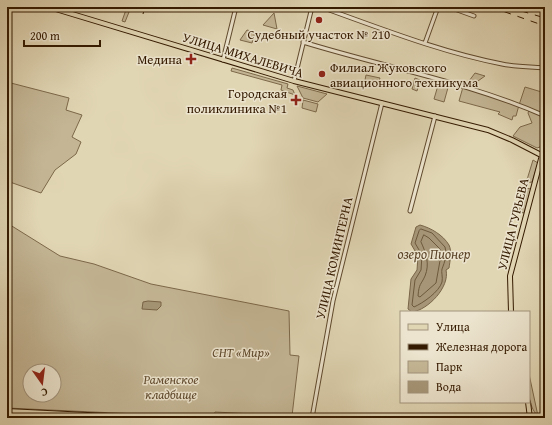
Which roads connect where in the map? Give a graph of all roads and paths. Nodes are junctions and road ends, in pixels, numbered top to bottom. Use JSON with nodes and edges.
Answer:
{"nodes":[{"id":1,"x":49,"y":7,"type":"edge"},
{"id":2,"x":236,"y":7,"type":"edge"},
{"id":3,"x":312,"y":7,"type":"edge"},
{"id":4,"x":321,"y":7,"type":"edge"},
{"id":5,"x":438,"y":7,"type":"edge"},
{"id":6,"x":449,"y":7,"type":"edge"},
{"id":7,"x":474,"y":16,"type":"dead end"},
{"id":8,"x":303,"y":42,"type":"junction"},
{"id":9,"x":425,"y":43,"type":"junction"},
{"id":10,"x":223,"y":60,"type":"junction"},
{"id":11,"x":545,"y":68,"type":"edge"},
{"id":12,"x":294,"y":80,"type":"junction"},
{"id":13,"x":382,"y":103,"type":"junction"},
{"id":14,"x":435,"y":116,"type":"junction"},
{"id":15,"x":545,"y":116,"type":"edge"},
{"id":16,"x":545,"y":142,"type":"edge"},
{"id":17,"x":544,"y":156,"type":"edge"},
{"id":18,"x":410,"y":211,"type":"dead end"},
{"id":19,"x":511,"y":311,"type":"edge"},
{"id":20,"x":528,"y":403,"type":"edge"},
{"id":21,"x":7,"y":411,"type":"edge"},
{"id":22,"x":84,"y":416,"type":"edge"},
{"id":23,"x":148,"y":418,"type":"edge"},
{"id":24,"x":312,"y":418,"type":"edge"},
{"id":25,"x":530,"y":418,"type":"edge"}],
"edges":[{"from":1,"to":10,"type":"main road","name":"УЛИЦА МИХАЛЕВИЧА"},
{"from":2,"to":10,"type":"street"},
{"from":3,"to":8,"type":"street"},
{"from":4,"to":9,"type":"street"},
{"from":5,"to":9,"type":"street"},
{"from":6,"to":7,"type":"street"},
{"from":8,"to":12,"type":"street"},
{"from":8,"to":15,"type":"street"},
{"from":9,"to":11,"type":"street"},
{"from":10,"to":12,"type":"main road","name":"УЛИЦА МИХАЛЕВИЧА"},
{"from":12,"to":13,"type":"main road","name":"УЛИЦА МИХАЛЕВИЧА"},
{"from":13,"to":14,"type":"main road","name":"УЛИЦА МИХАЛЕВИЧА"},
{"from":13,"to":24,"type":"street","name":"УЛИЦА КОМИНТЕРНА"},
{"from":14,"to":17,"type":"main road","name":"УЛИЦА МИХАЛЕВИЧА"},
{"from":14,"to":18,"type":"street"},
{"from":16,"to":17,"type":"street","name":"УЛИЦА ГУРЬЕВА"},
{"from":17,"to":19,"type":"main road","name":"УЛИЦА ГУРЬЕВА"},
{"from":20,"to":25,"type":"main road"},
{"from":21,"to":22,"type":"main road"},
{"from":22,"to":23,"type":"main road"}]}
